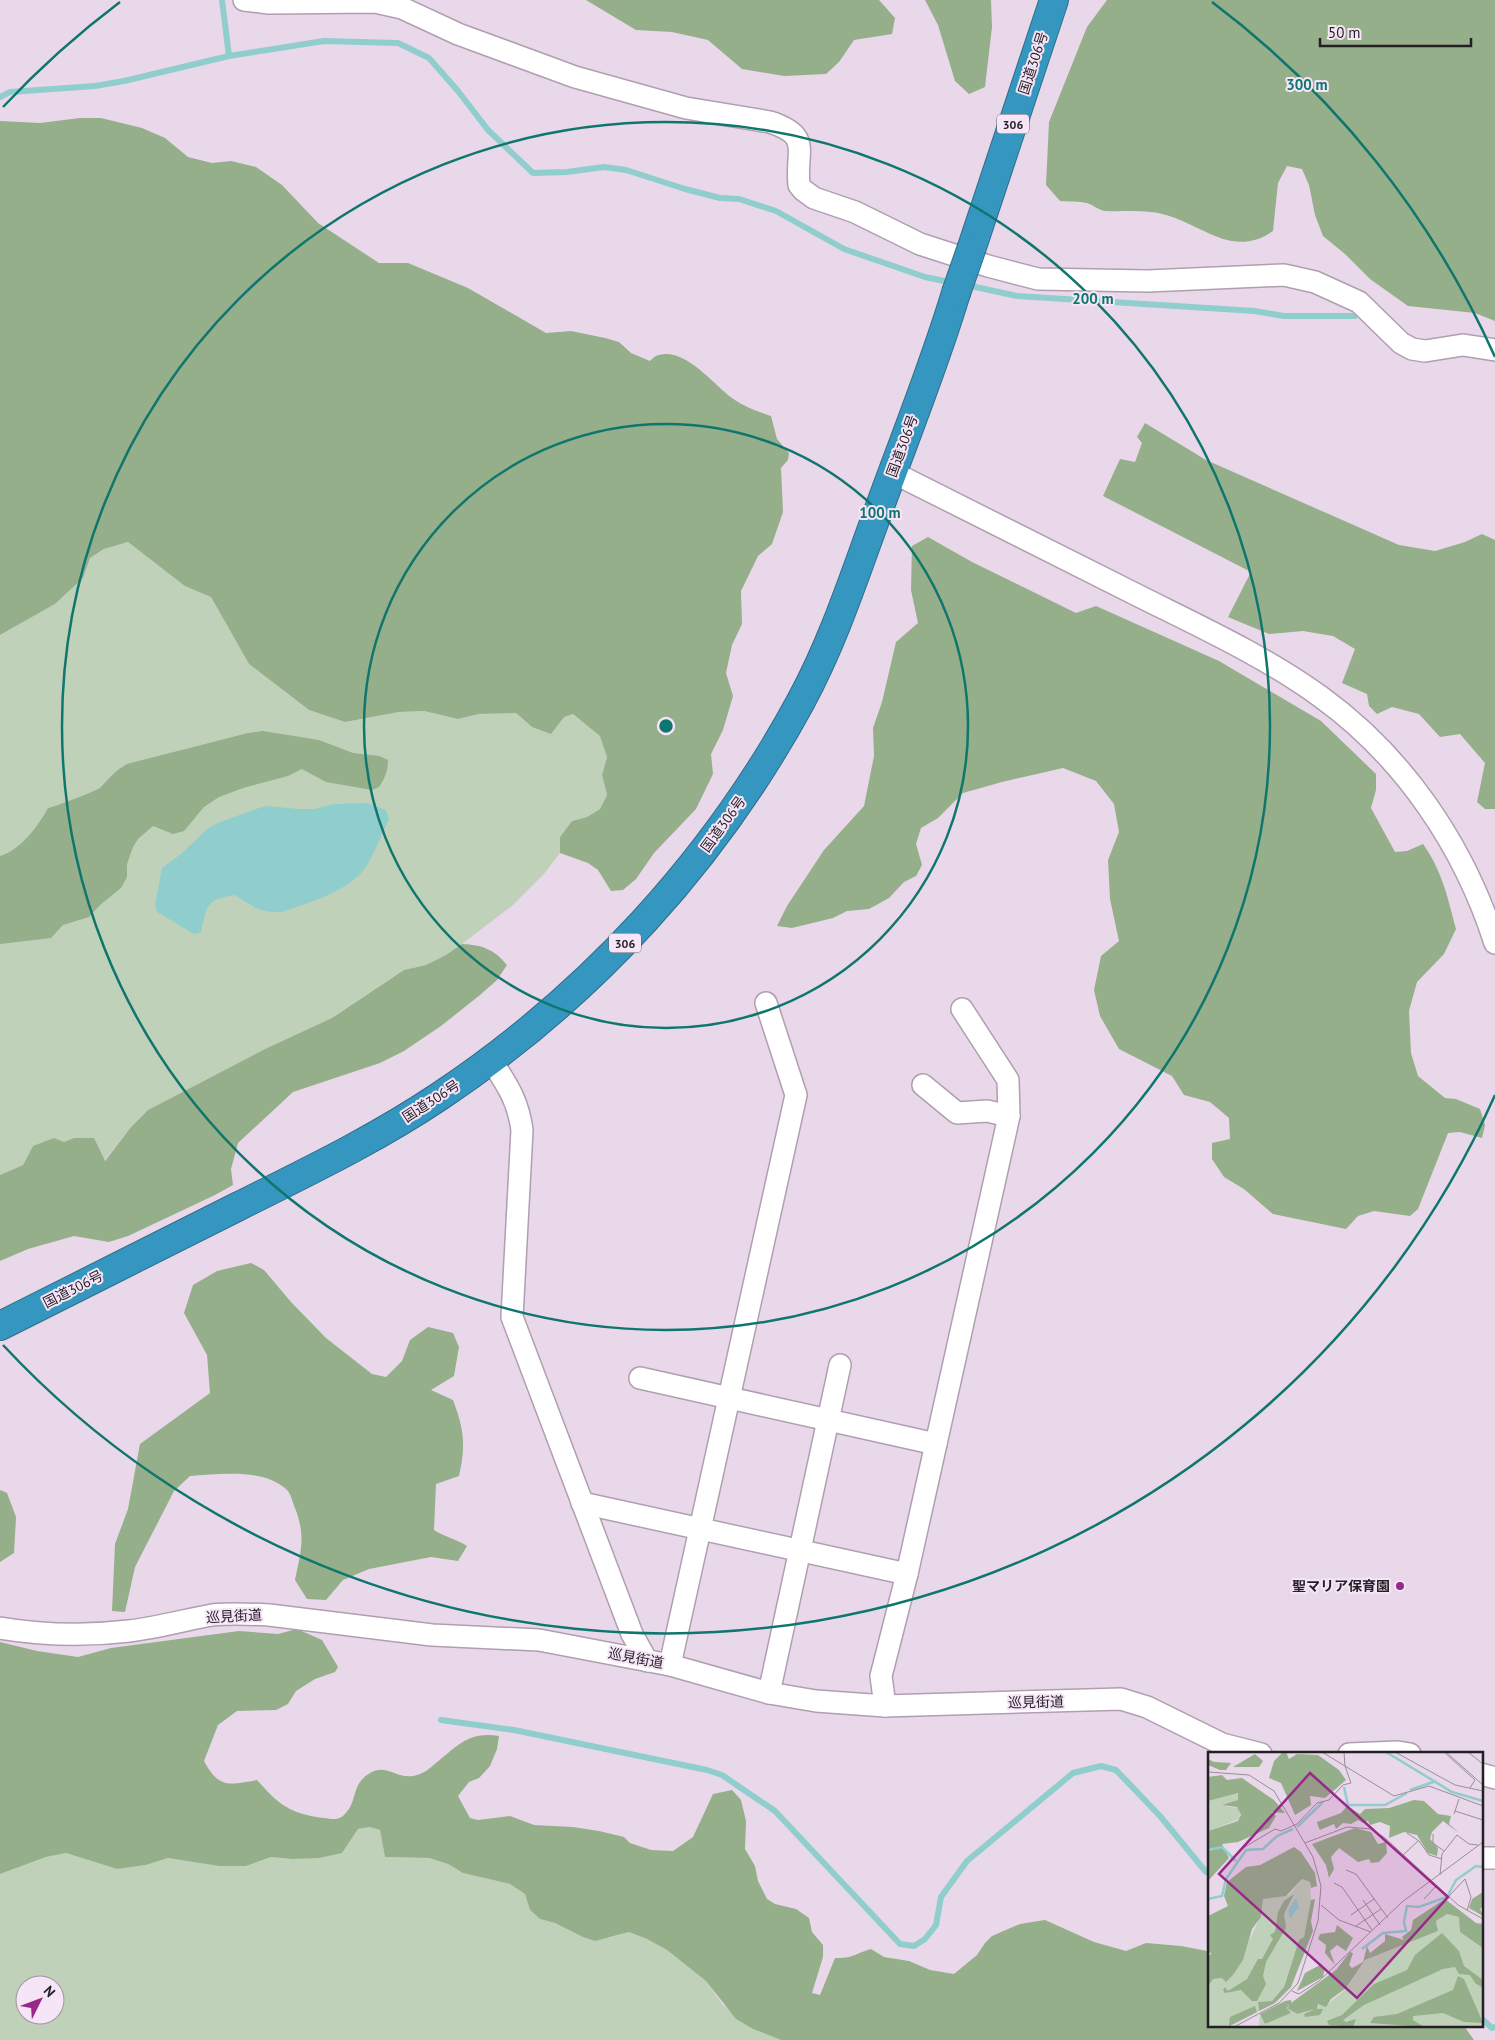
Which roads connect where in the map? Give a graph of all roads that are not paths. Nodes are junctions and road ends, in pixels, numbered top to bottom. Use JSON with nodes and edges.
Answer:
{"nodes":[{"id":1,"x":1054,"y":0,"type":"edge"},
{"id":2,"x":236,"y":1,"type":"edge"},
{"id":3,"x":1495,"y":350,"type":"edge"},
{"id":4,"x":892,"y":472,"type":"junction"},
{"id":5,"x":1495,"y":943,"type":"edge"},
{"id":6,"x":766,"y":1003,"type":"dead end"},
{"id":7,"x":962,"y":1009,"type":"dead end"},
{"id":8,"x":491,"y":1060,"type":"junction"},
{"id":9,"x":923,"y":1085,"type":"dead end"},
{"id":10,"x":1007,"y":1119,"type":"junction"},
{"id":11,"x":0,"y":1326,"type":"edge"},
{"id":12,"x":840,"y":1366,"type":"dead end"},
{"id":13,"x":640,"y":1378,"type":"dead end"},
{"id":14,"x":729,"y":1399,"type":"junction"},
{"id":15,"x":829,"y":1421,"type":"junction"},
{"id":16,"x":936,"y":1444,"type":"junction"},
{"id":17,"x":582,"y":1503,"type":"junction"},
{"id":18,"x":700,"y":1529,"type":"junction"},
{"id":19,"x":800,"y":1551,"type":"junction"},
{"id":20,"x":907,"y":1574,"type":"junction"},
{"id":21,"x":0,"y":1628,"type":"edge"},
{"id":22,"x":647,"y":1661,"type":"junction"},
{"id":23,"x":670,"y":1665,"type":"junction"},
{"id":24,"x":769,"y":1692,"type":"junction"},
{"id":25,"x":885,"y":1706,"type":"junction"},
{"id":26,"x":1253,"y":1752,"type":"edge"},
{"id":27,"x":1482,"y":1774,"type":"edge"},
{"id":28,"x":1495,"y":1778,"type":"edge"},
{"id":29,"x":1482,"y":1858,"type":"edge"},
{"id":30,"x":1495,"y":1858,"type":"edge"}],
"edges":[{"from":1,"to":4,"type":"highway","name":"国道306号","number":"306","bridge":true},
{"from":2,"to":3,"type":"street"},
{"from":4,"to":5,"type":"street"},
{"from":4,"to":8,"type":"highway","name":"国道306号","number":"306"},
{"from":6,"to":14,"type":"street"},
{"from":7,"to":10,"type":"street"},
{"from":8,"to":11,"type":"highway","name":"国道306号","number":"306"},
{"from":8,"to":17,"type":"street"},
{"from":9,"to":10,"type":"street"},
{"from":10,"to":16,"type":"street"},
{"from":12,"to":15,"type":"street"},
{"from":13,"to":14,"type":"street"},
{"from":14,"to":15,"type":"street"},
{"from":14,"to":18,"type":"street"},
{"from":15,"to":16,"type":"street"},
{"from":15,"to":19,"type":"street"},
{"from":16,"to":20,"type":"street"},
{"from":17,"to":18,"type":"street"},
{"from":17,"to":22,"type":"street"},
{"from":18,"to":19,"type":"street"},
{"from":18,"to":23,"type":"street"},
{"from":19,"to":20,"type":"street"},
{"from":19,"to":24,"type":"street"},
{"from":20,"to":25,"type":"street"},
{"from":21,"to":22,"type":"street","name":"巡見街道"},
{"from":22,"to":23,"type":"street","name":"巡見街道"},
{"from":23,"to":24,"type":"street","name":"巡見街道"},
{"from":24,"to":25,"type":"street","name":"巡見街道"},
{"from":25,"to":26,"type":"street","name":"巡見街道"},
{"from":27,"to":28,"type":"street"},
{"from":29,"to":30,"type":"street"}]}
